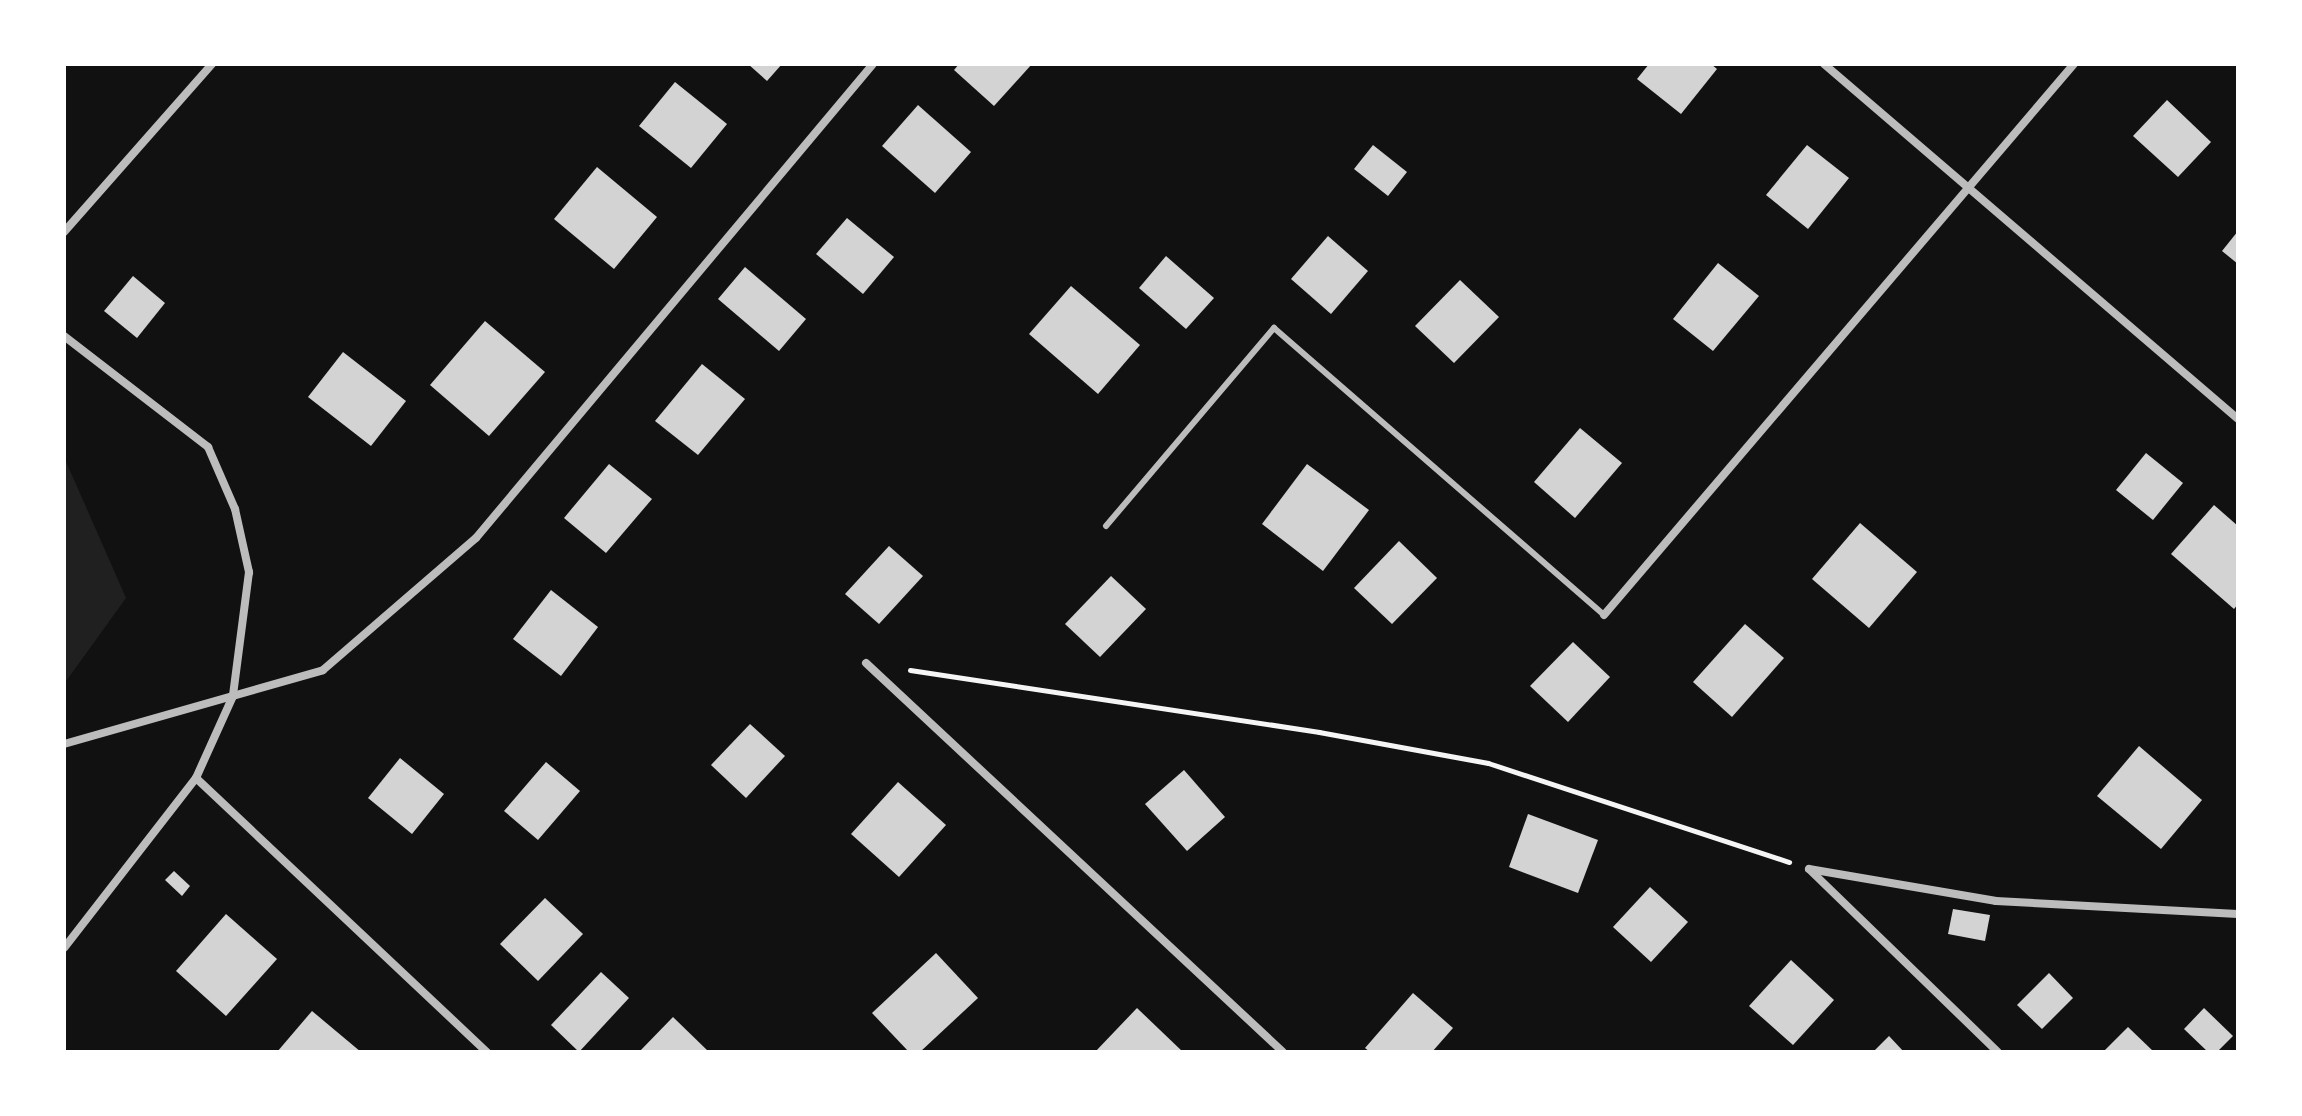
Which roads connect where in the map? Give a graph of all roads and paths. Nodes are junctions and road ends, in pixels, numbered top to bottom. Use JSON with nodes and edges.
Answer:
{"nodes":[{"id":1,"x":212,"y":64,"type":"edge"},
{"id":2,"x":873,"y":64,"type":"edge"},
{"id":3,"x":1824,"y":64,"type":"edge"},
{"id":4,"x":2074,"y":64,"type":"edge"},
{"id":5,"x":1971,"y":185,"type":"junction"},
{"id":6,"x":64,"y":232,"type":"edge"},
{"id":7,"x":64,"y":336,"type":"edge"},
{"id":8,"x":2238,"y":419,"type":"edge"},
{"id":9,"x":1106,"y":526,"type":"dead end"},
{"id":10,"x":1604,"y":615,"type":"joint"},
{"id":11,"x":866,"y":663,"type":"joint"},
{"id":12,"x":233,"y":696,"type":"junction"},
{"id":13,"x":64,"y":744,"type":"edge"},
{"id":14,"x":196,"y":778,"type":"junction"},
{"id":15,"x":1809,"y":869,"type":"junction"},
{"id":16,"x":2238,"y":914,"type":"edge"},
{"id":17,"x":64,"y":948,"type":"edge"},
{"id":18,"x":487,"y":1052,"type":"edge"},
{"id":19,"x":1283,"y":1052,"type":"edge"},
{"id":20,"x":1998,"y":1052,"type":"edge"}],
"edges":[{"from":1,"to":6,"type":"street"},
{"from":2,"to":12,"type":"street"},
{"from":3,"to":5,"type":"street"},
{"from":4,"to":5,"type":"street"},
{"from":5,"to":8,"type":"street"},
{"from":5,"to":10,"type":"street"},
{"from":7,"to":12,"type":"street"},
{"from":9,"to":10,"type":"lane"},
{"from":11,"to":15,"type":"path"},
{"from":11,"to":19,"type":"street"},
{"from":12,"to":13,"type":"street"},
{"from":12,"to":14,"type":"street"},
{"from":14,"to":17,"type":"street"},
{"from":14,"to":18,"type":"street"},
{"from":15,"to":16,"type":"street"},
{"from":15,"to":20,"type":"street"}]}
